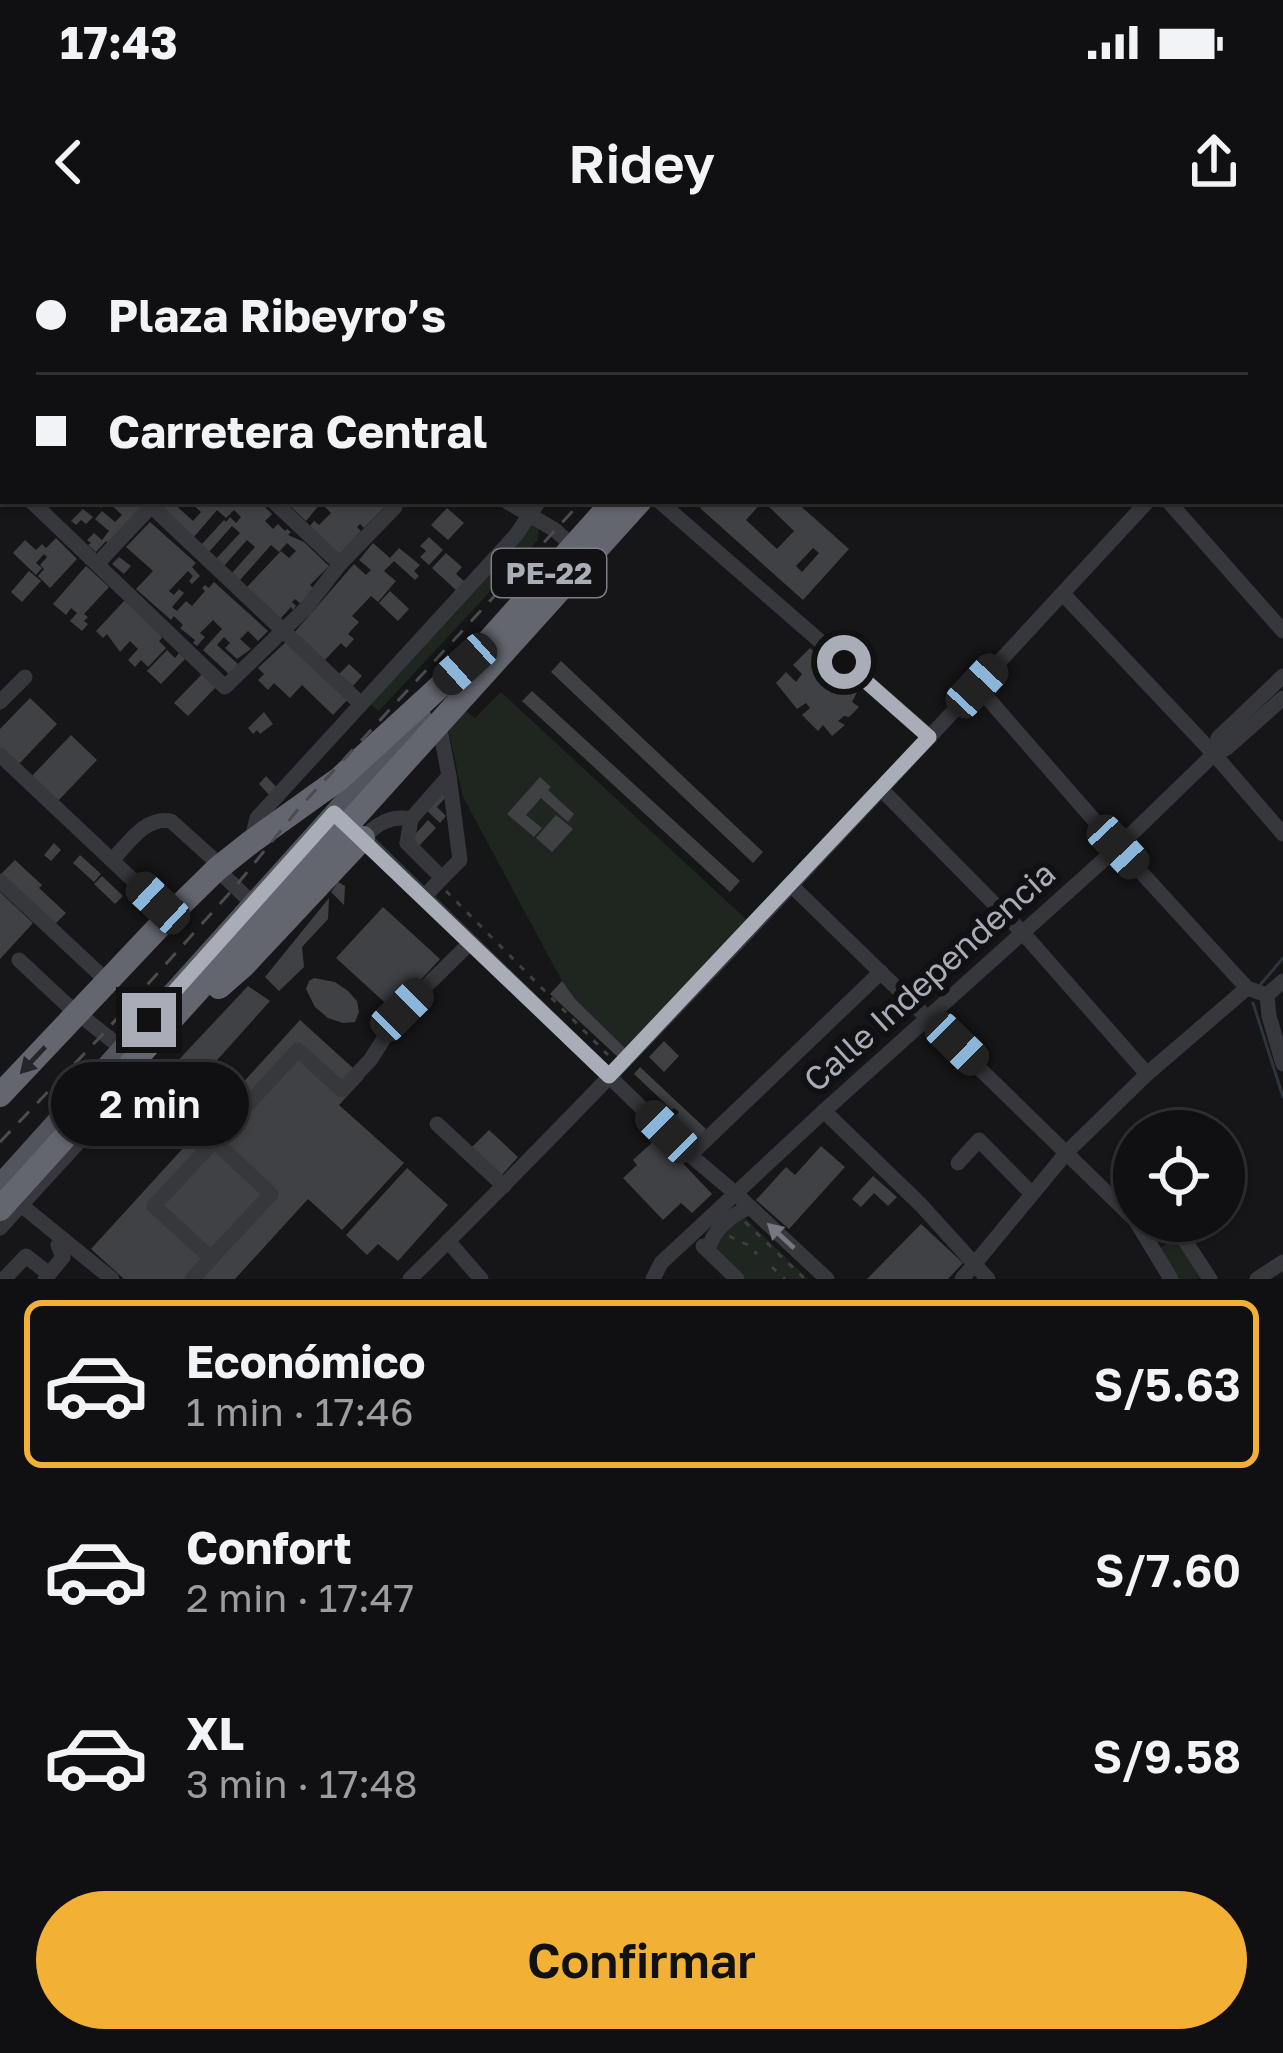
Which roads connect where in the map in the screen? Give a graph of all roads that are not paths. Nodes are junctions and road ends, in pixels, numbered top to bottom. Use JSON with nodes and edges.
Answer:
{"nodes":[{"id":1,"x":34,"y":504,"type":"edge"},
{"id":2,"x":152,"y":504,"type":"edge"},
{"id":3,"x":154,"y":504,"type":"edge"},
{"id":4,"x":276,"y":504,"type":"edge"},
{"id":5,"x":612,"y":504,"type":"edge"},
{"id":6,"x":637,"y":504,"type":"edge"},
{"id":7,"x":662,"y":504,"type":"edge"},
{"id":8,"x":1145,"y":504,"type":"edge"},
{"id":9,"x":1171,"y":504,"type":"edge"},
{"id":10,"x":395,"y":508,"type":"dead end"},
{"id":11,"x":535,"y":508,"type":"edge"},
{"id":12,"x":580,"y":553,"type":"junction"},
{"id":13,"x":98,"y":562,"type":"junction"},
{"id":14,"x":340,"y":564,"type":"junction"},
{"id":15,"x":1063,"y":594,"type":"junction"},
{"id":16,"x":282,"y":631,"type":"junction"},
{"id":17,"x":1283,"y":631,"type":"edge"},
{"id":18,"x":484,"y":646,"type":"junction"},
{"id":19,"x":1283,"y":676,"type":"edge"},
{"id":20,"x":25,"y":677,"type":"dead end"},
{"id":21,"x":977,"y":686,"type":"junction"},
{"id":22,"x":1283,"y":698,"type":"edge"},
{"id":23,"x":0,"y":702,"type":"edge"},
{"id":24,"x":360,"y":703,"type":"junction"},
{"id":25,"x":439,"y":724,"type":"junction"},
{"id":26,"x":929,"y":737,"type":"junction"},
{"id":27,"x":1214,"y":754,"type":"junction"},
{"id":28,"x":0,"y":755,"type":"edge"},
{"id":29,"x":449,"y":776,"type":"junction"},
{"id":30,"x":881,"y":789,"type":"junction"},
{"id":31,"x":301,"y":807,"type":"junction"},
{"id":32,"x":411,"y":819,"type":"junction"},
{"id":33,"x":357,"y":833,"type":"junction"},
{"id":34,"x":1283,"y":834,"type":"edge"},
{"id":35,"x":251,"y":842,"type":"junction"},
{"id":36,"x":407,"y":843,"type":"junction"},
{"id":37,"x":1118,"y":847,"type":"junction"},
{"id":38,"x":112,"y":860,"type":"junction"},
{"id":39,"x":219,"y":868,"type":"junction"},
{"id":40,"x":440,"y":880,"type":"junction"},
{"id":41,"x":0,"y":881,"type":"edge"},
{"id":42,"x":792,"y":886,"type":"junction"},
{"id":43,"x":424,"y":897,"type":"junction"},
{"id":44,"x":253,"y":904,"type":"junction"},
{"id":45,"x":170,"y":915,"type":"junction"},
{"id":46,"x":1023,"y":933,"type":"junction"},
{"id":47,"x":471,"y":942,"type":"junction"},
{"id":48,"x":19,"y":960,"type":"dead end"},
{"id":49,"x":881,"y":972,"type":"junction"},
{"id":50,"x":107,"y":981,"type":"junction"},
{"id":51,"x":1283,"y":981,"type":"edge"},
{"id":52,"x":1247,"y":988,"type":"junction"},
{"id":53,"x":1267,"y":995,"type":"junction"},
{"id":54,"x":77,"y":1012,"type":"junction"},
{"id":55,"x":929,"y":1017,"type":"junction"},
{"id":56,"x":123,"y":1049,"type":"junction"},
{"id":57,"x":1283,"y":1064,"type":"edge"},
{"id":58,"x":614,"y":1071,"type":"junction"},
{"id":59,"x":1148,"y":1074,"type":"junction"},
{"id":60,"x":0,"y":1095,"type":"edge"},
{"id":61,"x":824,"y":1111,"type":"junction"},
{"id":62,"x":437,"y":1124,"type":"dead end"},
{"id":63,"x":214,"y":1141,"type":"junction"},
{"id":64,"x":1067,"y":1152,"type":"junction"},
{"id":65,"x":691,"y":1155,"type":"junction"},
{"id":66,"x":958,"y":1163,"type":"dead end"},
{"id":67,"x":0,"y":1185,"type":"edge"},
{"id":68,"x":504,"y":1186,"type":"junction"},
{"id":69,"x":1032,"y":1194,"type":"junction"},
{"id":70,"x":1113,"y":1197,"type":"edge"},
{"id":71,"x":743,"y":1206,"type":"junction"},
{"id":72,"x":11,"y":1207,"type":"edge"},
{"id":73,"x":0,"y":1228,"type":"edge"},
{"id":74,"x":63,"y":1240,"type":"junction"},
{"id":75,"x":448,"y":1241,"type":"junction"},
{"id":76,"x":1150,"y":1242,"type":"edge"},
{"id":77,"x":1186,"y":1242,"type":"edge"},
{"id":78,"x":700,"y":1244,"type":"junction"},
{"id":79,"x":211,"y":1258,"type":"junction"},
{"id":80,"x":1283,"y":1262,"type":"edge"},
{"id":81,"x":976,"y":1264,"type":"junction"},
{"id":82,"x":47,"y":1277,"type":"edge"},
{"id":83,"x":4,"y":1279,"type":"edge"},
{"id":84,"x":112,"y":1279,"type":"edge"},
{"id":85,"x":192,"y":1279,"type":"edge"},
{"id":86,"x":410,"y":1279,"type":"edge"},
{"id":87,"x":481,"y":1279,"type":"edge"},
{"id":88,"x":653,"y":1279,"type":"edge"},
{"id":89,"x":737,"y":1279,"type":"edge"},
{"id":90,"x":827,"y":1279,"type":"edge"},
{"id":91,"x":962,"y":1279,"type":"edge"},
{"id":92,"x":988,"y":1279,"type":"edge"},
{"id":93,"x":1171,"y":1279,"type":"edge"},
{"id":94,"x":1210,"y":1279,"type":"edge"},
{"id":95,"x":1257,"y":1279,"type":"edge"}],
"edges":[{"from":1,"to":13,"type":"street"},
{"from":2,"to":13,"type":"street"},
{"from":3,"to":16,"type":"street"},
{"from":4,"to":14,"type":"street"},
{"from":5,"to":12,"type":"highway","number":"PE-22"},
{"from":6,"to":12,"type":"highway","number":"PE-22"},
{"from":7,"to":26,"type":"street"},
{"from":8,"to":15,"type":"street"},
{"from":9,"to":17,"type":"street"},
{"from":10,"to":14,"type":"street"},
{"from":11,"to":12,"type":"street"},
{"from":11,"to":24,"type":"street"},
{"from":12,"to":18,"type":"highway","number":"PE-22"},
{"from":12,"to":25,"type":"highway","number":"PE-22"},
{"from":13,"to":16,"type":"street"},
{"from":14,"to":16,"type":"street"},
{"from":15,"to":21,"type":"street"},
{"from":15,"to":27,"type":"street"},
{"from":16,"to":24,"type":"street"},
{"from":18,"to":31,"type":"highway","number":"PE-22"},
{"from":18,"to":33,"type":"main road"},
{"from":19,"to":27,"type":"street","name":"Calle Independencia"},
{"from":20,"to":23,"type":"street"},
{"from":21,"to":26,"type":"street"},
{"from":21,"to":37,"type":"street"},
{"from":22,"to":27,"type":"street","name":"Calle Independencia"},
{"from":24,"to":35,"type":"street"},
{"from":25,"to":29,"type":"street"},
{"from":25,"to":33,"type":"highway","number":"PE-22"},
{"from":26,"to":30,"type":"street"},
{"from":27,"to":34,"type":"street"},
{"from":27,"to":37,"type":"street","name":"Calle Independencia"},
{"from":28,"to":38,"type":"street"},
{"from":29,"to":32,"type":"street"},
{"from":29,"to":40,"type":"street"},
{"from":30,"to":42,"type":"street"},
{"from":30,"to":46,"type":"street"},
{"from":31,"to":33,"type":"street"},
{"from":31,"to":35,"type":"highway","number":"PE-22"},
{"from":32,"to":33,"type":"street"},
{"from":32,"to":36,"type":"street"},
{"from":33,"to":36,"type":"street"},
{"from":33,"to":43,"type":"street"},
{"from":33,"to":44,"type":"main road"},
{"from":33,"to":72,"type":"highway","number":"PE-22"},
{"from":35,"to":39,"type":"highway","number":"PE-22"},
{"from":36,"to":40,"type":"street"},
{"from":37,"to":46,"type":"street","name":"Calle Independencia"},
{"from":37,"to":52,"type":"street"},
{"from":38,"to":39,"type":"street"},
{"from":38,"to":45,"type":"street"},
{"from":39,"to":44,"type":"street"},
{"from":39,"to":45,"type":"highway","number":"PE-22"},
{"from":40,"to":43,"type":"street"},
{"from":41,"to":50,"type":"street"},
{"from":42,"to":49,"type":"street"},
{"from":42,"to":58,"type":"street"},
{"from":43,"to":47,"type":"street"},
{"from":44,"to":56,"type":"main road"},
{"from":45,"to":50,"type":"highway","number":"PE-22"},
{"from":46,"to":55,"type":"street","name":"Calle Independencia"},
{"from":46,"to":59,"type":"street"},
{"from":47,"to":58,"type":"street"},
{"from":47,"to":63,"type":"street"},
{"from":48,"to":54,"type":"street"},
{"from":49,"to":55,"type":"street"},
{"from":49,"to":65,"type":"street"},
{"from":50,"to":54,"type":"highway","number":"PE-22"},
{"from":51,"to":53,"type":"street"},
{"from":52,"to":53,"type":"street"},
{"from":52,"to":59,"type":"street"},
{"from":53,"to":57,"type":"street"},
{"from":54,"to":56,"type":"street"},
{"from":54,"to":60,"type":"highway","number":"PE-22","one_way":true},
{"from":55,"to":61,"type":"street","name":"Calle Independencia"},
{"from":55,"to":64,"type":"street"},
{"from":56,"to":67,"type":"main road"},
{"from":58,"to":65,"type":"street"},
{"from":58,"to":68,"type":"street"},
{"from":59,"to":64,"type":"street"},
{"from":61,"to":71,"type":"street","name":"Calle Independencia"},
{"from":61,"to":81,"type":"street"},
{"from":62,"to":68,"type":"street"},
{"from":63,"to":79,"type":"street"},
{"from":63,"to":79,"type":"street"},
{"from":64,"to":69,"type":"street"},
{"from":64,"to":70,"type":"street"},
{"from":65,"to":71,"type":"street"},
{"from":66,"to":69,"type":"street"},
{"from":68,"to":75,"type":"street"},
{"from":69,"to":81,"type":"street"},
{"from":71,"to":78,"type":"street"},
{"from":71,"to":78,"type":"street"},
{"from":90,"to":71,"type":"street","one_way":true},
{"from":72,"to":73,"type":"street"},
{"from":72,"to":74,"type":"street"},
{"from":74,"to":82,"type":"street"},
{"from":74,"to":84,"type":"street"},
{"from":75,"to":86,"type":"street"},
{"from":75,"to":87,"type":"street"},
{"from":76,"to":93,"type":"street"},
{"from":77,"to":94,"type":"street"},
{"from":78,"to":88,"type":"street"},
{"from":78,"to":89,"type":"street"},
{"from":79,"to":85,"type":"street"},
{"from":80,"to":95,"type":"street"},
{"from":81,"to":91,"type":"street"},
{"from":81,"to":92,"type":"street"},
{"from":82,"to":83,"type":"street"}]}
